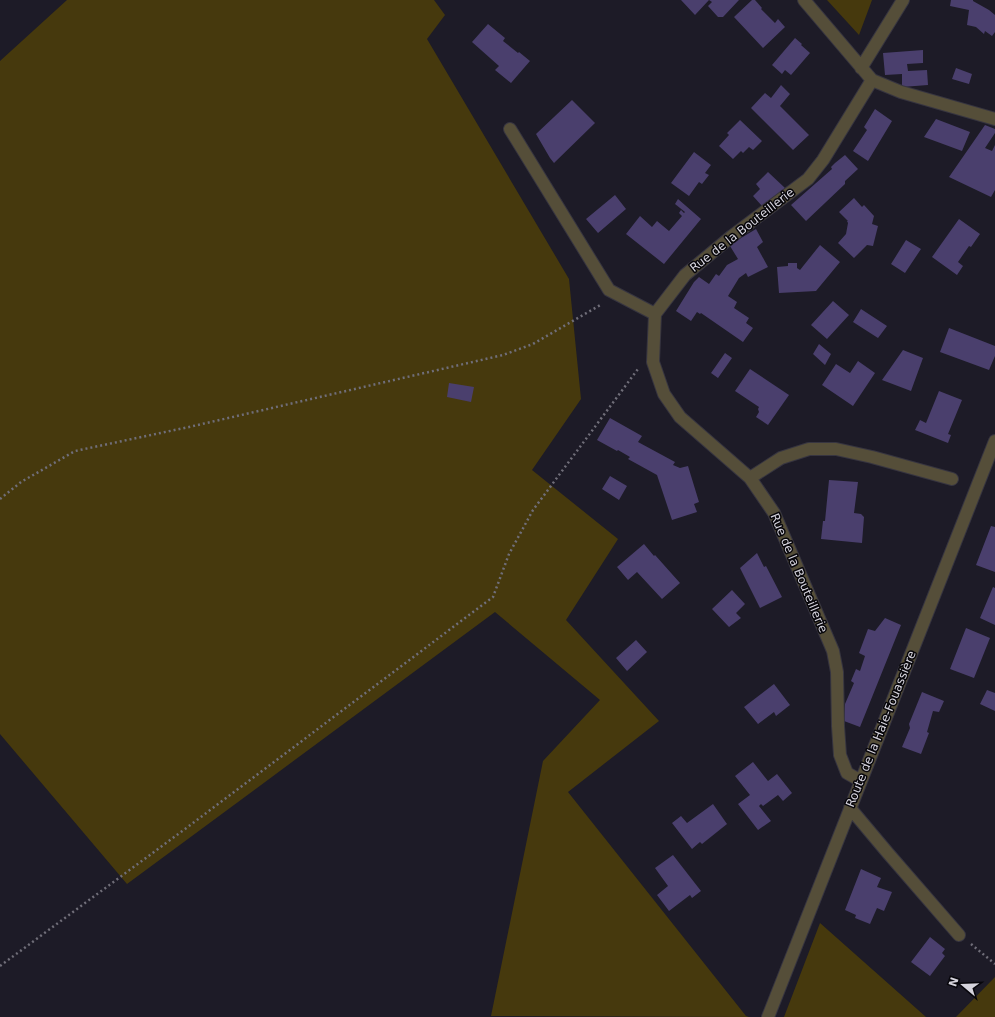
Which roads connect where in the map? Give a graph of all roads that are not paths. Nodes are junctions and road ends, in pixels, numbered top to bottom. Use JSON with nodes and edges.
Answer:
{"nodes":[{"id":1,"x":804,"y":0,"type":"edge"},
{"id":2,"x":902,"y":1,"type":"edge"},
{"id":3,"x":861,"y":68,"type":"junction"},
{"id":4,"x":872,"y":80,"type":"junction"},
{"id":5,"x":995,"y":119,"type":"edge"},
{"id":6,"x":510,"y":129,"type":"dead end"},
{"id":7,"x":655,"y":314,"type":"junction"},
{"id":8,"x":995,"y":441,"type":"edge"},
{"id":9,"x":750,"y":478,"type":"junction"},
{"id":10,"x":952,"y":479,"type":"dead end"},
{"id":11,"x":861,"y":781,"type":"junction"},
{"id":12,"x":850,"y":808,"type":"junction"},
{"id":13,"x":960,"y":935,"type":"road end"},
{"id":14,"x":768,"y":1017,"type":"edge"}],
"edges":[{"from":1,"to":3,"type":"street"},
{"from":2,"to":3,"type":"street"},
{"from":3,"to":4,"type":"street"},
{"from":4,"to":5,"type":"street"},
{"from":4,"to":7,"type":"street","name":"Rue de la Bouteillerie"},
{"from":6,"to":7,"type":"street"},
{"from":7,"to":9,"type":"street","name":"Rue de la Bouteillerie"},
{"from":8,"to":11,"type":"street","name":"Route de la Haie-Fouassière"},
{"from":9,"to":10,"type":"street"},
{"from":9,"to":11,"type":"street","name":"Rue de la Bouteillerie"},
{"from":11,"to":12,"type":"street","name":"Route de la Haie-Fouassière"},
{"from":12,"to":13,"type":"street"},
{"from":12,"to":14,"type":"street","name":"Route de la Haie-Fouassière"}]}
